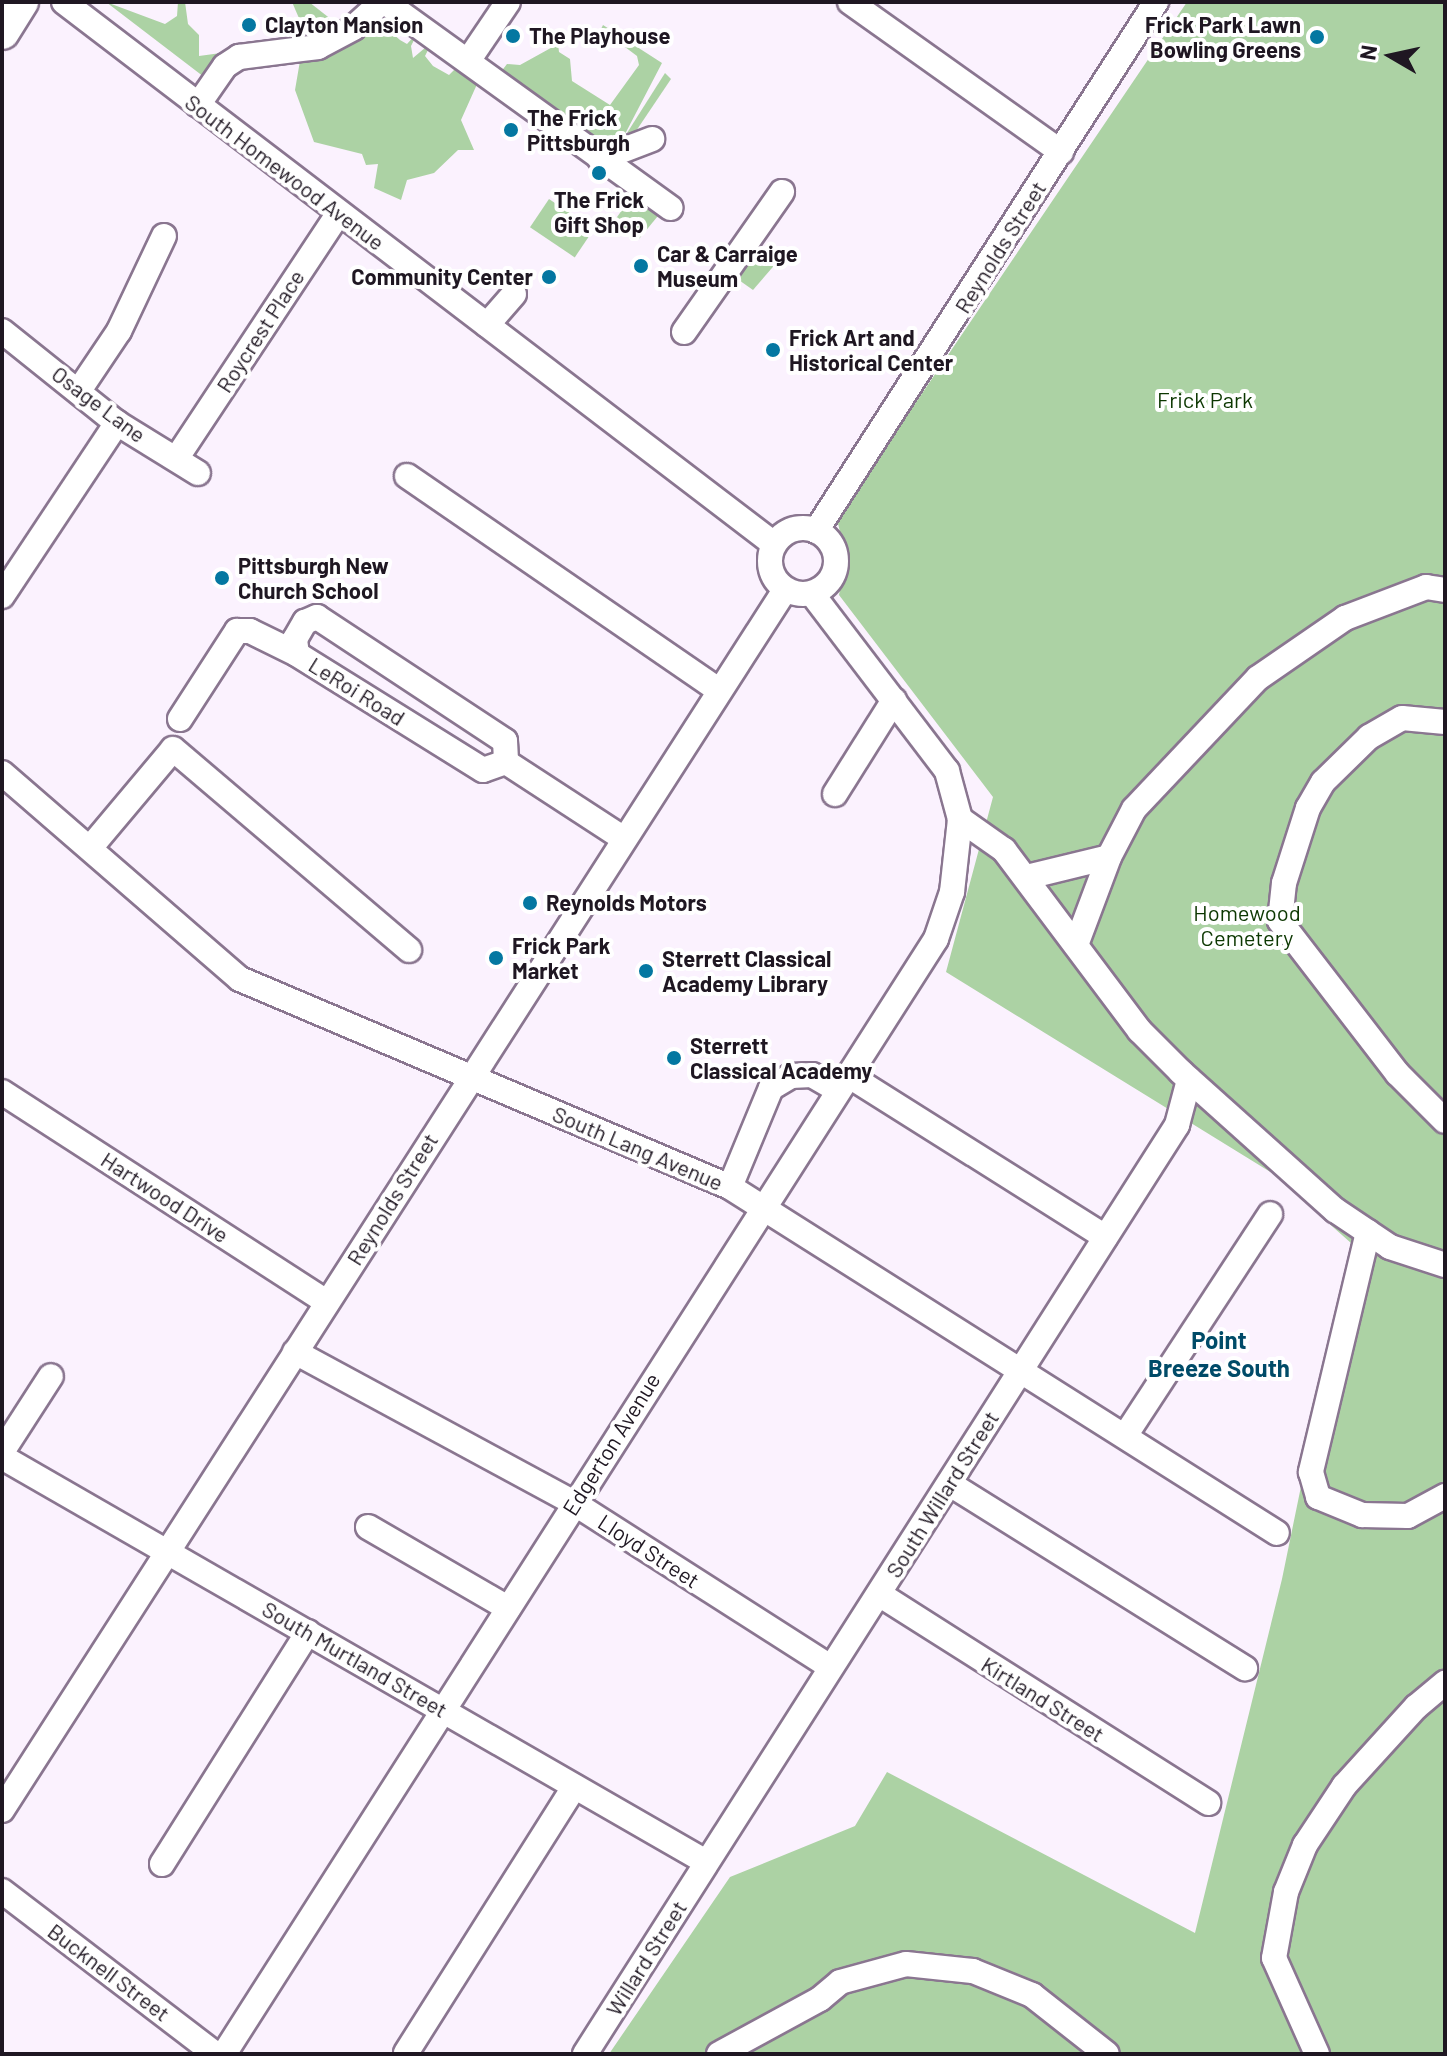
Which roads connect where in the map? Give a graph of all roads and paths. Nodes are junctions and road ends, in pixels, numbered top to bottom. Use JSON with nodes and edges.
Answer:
{"nodes":[{"id":1,"x":21,"y":2,"type":"edge"},
{"id":2,"x":64,"y":2,"type":"edge"},
{"id":3,"x":383,"y":2,"type":"edge"},
{"id":4,"x":508,"y":2,"type":"edge"},
{"id":5,"x":850,"y":2,"type":"edge"},
{"id":6,"x":1156,"y":2,"type":"edge"},
{"id":7,"x":2,"y":32,"type":"edge"},
{"id":8,"x":468,"y":61,"type":"junction"},
{"id":9,"x":198,"y":105,"type":"junction"},
{"id":10,"x":652,"y":139,"type":"dead end"},
{"id":11,"x":1061,"y":152,"type":"junction"},
{"id":12,"x":600,"y":159,"type":"junction"},
{"id":13,"x":782,"y":192,"type":"dead end"},
{"id":14,"x":671,"y":208,"type":"dead end"},
{"id":15,"x":339,"y":213,"type":"junction"},
{"id":16,"x":164,"y":236,"type":"dead end"},
{"id":17,"x":514,"y":294,"type":"dead end"},
{"id":18,"x":487,"y":325,"type":"junction"},
{"id":19,"x":2,"y":331,"type":"edge"},
{"id":20,"x":684,"y":332,"type":"dead end"},
{"id":21,"x":80,"y":389,"type":"junction"},
{"id":22,"x":117,"y":423,"type":"junction"},
{"id":23,"x":182,"y":450,"type":"dead end"},
{"id":24,"x":198,"y":473,"type":"dead end"},
{"id":25,"x":407,"y":476,"type":"dead end"},
{"id":26,"x":816,"y":531,"type":"junction"},
{"id":27,"x":774,"y":544,"type":"junction"},
{"id":28,"x":785,"y":590,"type":"junction"},
{"id":29,"x":1445,"y":590,"type":"edge"},
{"id":30,"x":812,"y":594,"type":"junction"},
{"id":31,"x":2,"y":596,"type":"edge"},
{"id":32,"x":297,"y":654,"type":"junction"},
{"id":33,"x":718,"y":690,"type":"junction"},
{"id":34,"x":894,"y":700,"type":"junction"},
{"id":35,"x":180,"y":719,"type":"dead end"},
{"id":36,"x":1445,"y":722,"type":"edge"},
{"id":37,"x":506,"y":762,"type":"junction"},
{"id":38,"x":2,"y":773,"type":"edge"},
{"id":39,"x":835,"y":794,"type":"dead end"},
{"id":40,"x":960,"y":819,"type":"junction"},
{"id":41,"x":624,"y":839,"type":"junction"},
{"id":42,"x":90,"y":848,"type":"junction"},
{"id":43,"x":1109,"y":857,"type":"junction"},
{"id":44,"x":1027,"y":877,"type":"junction"},
{"id":45,"x":1076,"y":945,"type":"junction"},
{"id":46,"x":409,"y":950,"type":"dead end"},
{"id":47,"x":469,"y":1077,"type":"junction"},
{"id":48,"x":1189,"y":1080,"type":"junction"},
{"id":49,"x":843,"y":1082,"type":"junction"},
{"id":50,"x":2,"y":1092,"type":"edge"},
{"id":51,"x":1445,"y":1121,"type":"edge"},
{"id":52,"x":730,"y":1187,"type":"junction"},
{"id":53,"x":763,"y":1206,"type":"junction"},
{"id":54,"x":1270,"y":1214,"type":"dead end"},
{"id":55,"x":1368,"y":1232,"type":"junction"},
{"id":56,"x":1105,"y":1237,"type":"junction"},
{"id":57,"x":1445,"y":1265,"type":"edge"},
{"id":58,"x":327,"y":1302,"type":"junction"},
{"id":59,"x":295,"y":1352,"type":"junction"},
{"id":60,"x":1020,"y":1371,"type":"junction"},
{"id":61,"x":51,"y":1376,"type":"dead end"},
{"id":62,"x":1125,"y":1436,"type":"junction"},
{"id":63,"x":2,"y":1455,"type":"edge"},
{"id":64,"x":950,"y":1484,"type":"junction"},
{"id":65,"x":1445,"y":1496,"type":"edge"},
{"id":66,"x":574,"y":1503,"type":"junction"},
{"id":67,"x":368,"y":1527,"type":"dead end"},
{"id":68,"x":1277,"y":1533,"type":"dead end"},
{"id":69,"x":166,"y":1551,"type":"junction"},
{"id":70,"x":879,"y":1594,"type":"junction"},
{"id":71,"x":508,"y":1608,"type":"junction"},
{"id":72,"x":308,"y":1632,"type":"junction"},
{"id":73,"x":830,"y":1667,"type":"junction"},
{"id":74,"x":1245,"y":1668,"type":"dead end"},
{"id":75,"x":1445,"y":1683,"type":"edge"},
{"id":76,"x":443,"y":1710,"type":"junction"},
{"id":77,"x":574,"y":1787,"type":"junction"},
{"id":78,"x":1208,"y":1803,"type":"dead end"},
{"id":79,"x":2,"y":1810,"type":"edge"},
{"id":80,"x":706,"y":1862,"type":"junction"},
{"id":81,"x":162,"y":1864,"type":"dead end"},
{"id":82,"x":2,"y":1891,"type":"edge"},
{"id":83,"x":406,"y":2053,"type":"edge"},
{"id":84,"x":215,"y":2054,"type":"edge"},
{"id":85,"x":224,"y":2054,"type":"edge"},
{"id":86,"x":585,"y":2054,"type":"edge"},
{"id":87,"x":719,"y":2054,"type":"edge"},
{"id":88,"x":1107,"y":2054,"type":"edge"},
{"id":89,"x":1317,"y":2054,"type":"edge"}],
"edges":[{"from":1,"to":7,"type":"highway"},
{"from":2,"to":9,"type":"street","name":"South Homewood Avenue"},
{"from":3,"to":8,"type":"street"},
{"from":3,"to":9,"type":"street"},
{"from":4,"to":8,"type":"street"},
{"from":5,"to":11,"type":"street"},
{"from":6,"to":11,"type":"street","name":"Reynolds Street"},
{"from":8,"to":12,"type":"street"},
{"from":9,"to":15,"type":"street","name":"South Homewood Avenue"},
{"from":10,"to":12,"type":"street"},
{"from":11,"to":26,"type":"street","name":"Reynolds Street"},
{"from":12,"to":14,"type":"street"},
{"from":13,"to":20,"type":"street"},
{"from":15,"to":18,"type":"street","name":"South Homewood Avenue"},
{"from":15,"to":23,"type":"street","name":"Roycrest Place"},
{"from":16,"to":21,"type":"street"},
{"from":17,"to":18,"type":"street"},
{"from":18,"to":27,"type":"street","name":"South Homewood Avenue"},
{"from":19,"to":21,"type":"street","name":"Osage Lane"},
{"from":21,"to":22,"type":"street","name":"Osage Lane"},
{"from":22,"to":24,"type":"street","name":"Osage Lane"},
{"from":22,"to":31,"type":"street"},
{"from":25,"to":33,"type":"street"},
{"from":26,"to":27,"type":"street"},
{"from":26,"to":30,"type":"street"},
{"from":27,"to":28,"type":"street"},
{"from":28,"to":30,"type":"street"},
{"from":28,"to":33,"type":"street","name":"Reynolds Street"},
{"from":29,"to":43,"type":"street"},
{"from":30,"to":34,"type":"street"},
{"from":32,"to":35,"type":"street"},
{"from":32,"to":37,"type":"street","name":"LeRoi Road"},
{"from":32,"to":37,"type":"street","name":"LeRoi Road"},
{"from":33,"to":41,"type":"street","name":"Reynolds Street"},
{"from":34,"to":39,"type":"street"},
{"from":34,"to":40,"type":"street"},
{"from":36,"to":51,"type":"street"},
{"from":37,"to":41,"type":"street","name":"LeRoi Road"},
{"from":38,"to":42,"type":"street","name":"South Lang Avenue"},
{"from":40,"to":44,"type":"street"},
{"from":40,"to":49,"type":"street","name":"Edgerton Avenue"},
{"from":41,"to":47,"type":"street","name":"Reynolds Street"},
{"from":42,"to":46,"type":"street"},
{"from":42,"to":47,"type":"street","name":"South Lang Avenue"},
{"from":43,"to":44,"type":"street"},
{"from":43,"to":45,"type":"street"},
{"from":44,"to":45,"type":"street"},
{"from":45,"to":48,"type":"street"},
{"from":47,"to":52,"type":"street","name":"South Lang Avenue"},
{"from":47,"to":58,"type":"street","name":"Reynolds Street"},
{"from":48,"to":55,"type":"street"},
{"from":48,"to":56,"type":"street","name":"South Willard Street"},
{"from":49,"to":52,"type":"street"},
{"from":49,"to":53,"type":"street","name":"Edgerton Avenue"},
{"from":49,"to":56,"type":"street"},
{"from":50,"to":58,"type":"street","name":"Hartwood Drive"},
{"from":52,"to":53,"type":"street","name":"South Lang Avenue"},
{"from":53,"to":60,"type":"street","name":"South Lang Avenue"},
{"from":53,"to":66,"type":"street","name":"Edgerton Avenue"},
{"from":54,"to":62,"type":"street"},
{"from":55,"to":57,"type":"street"},
{"from":55,"to":65,"type":"street"},
{"from":56,"to":60,"type":"street","name":"South Willard Street"},
{"from":58,"to":59,"type":"street","name":"Reynolds Street"},
{"from":59,"to":66,"type":"street","name":"Lloyd Street"},
{"from":59,"to":69,"type":"street","name":"Reynolds Street"},
{"from":60,"to":62,"type":"street","name":"South Lang Avenue"},
{"from":60,"to":64,"type":"street","name":"South Willard Street"},
{"from":61,"to":63,"type":"street"},
{"from":62,"to":68,"type":"street","name":"South Lang Avenue"},
{"from":63,"to":69,"type":"street","name":"South Murtland Street"},
{"from":64,"to":70,"type":"street","name":"South Willard Street"},
{"from":64,"to":74,"type":"street"},
{"from":66,"to":71,"type":"street","name":"Edgerton Avenue"},
{"from":66,"to":73,"type":"street","name":"Lloyd Street"},
{"from":67,"to":71,"type":"street"},
{"from":69,"to":72,"type":"street","name":"South Murtland Street"},
{"from":69,"to":79,"type":"street","name":"Reynolds Street"},
{"from":70,"to":73,"type":"street","name":"South Willard Street"},
{"from":70,"to":78,"type":"street","name":"Kirtland Street"},
{"from":71,"to":76,"type":"street","name":"Edgerton Avenue"},
{"from":72,"to":76,"type":"street","name":"South Murtland Street"},
{"from":72,"to":81,"type":"street"},
{"from":73,"to":80,"type":"street","name":"South Willard Street"},
{"from":75,"to":89,"type":"street"},
{"from":76,"to":77,"type":"street","name":"South Murtland Street"},
{"from":76,"to":85,"type":"street","name":"Edgerton Avenue"},
{"from":77,"to":80,"type":"street","name":"South Murtland Street"},
{"from":77,"to":83,"type":"street"},
{"from":80,"to":86,"type":"street","name":"Willard Street"},
{"from":82,"to":84,"type":"street","name":"Bucknell Street"},
{"from":87,"to":88,"type":"street"}]}
